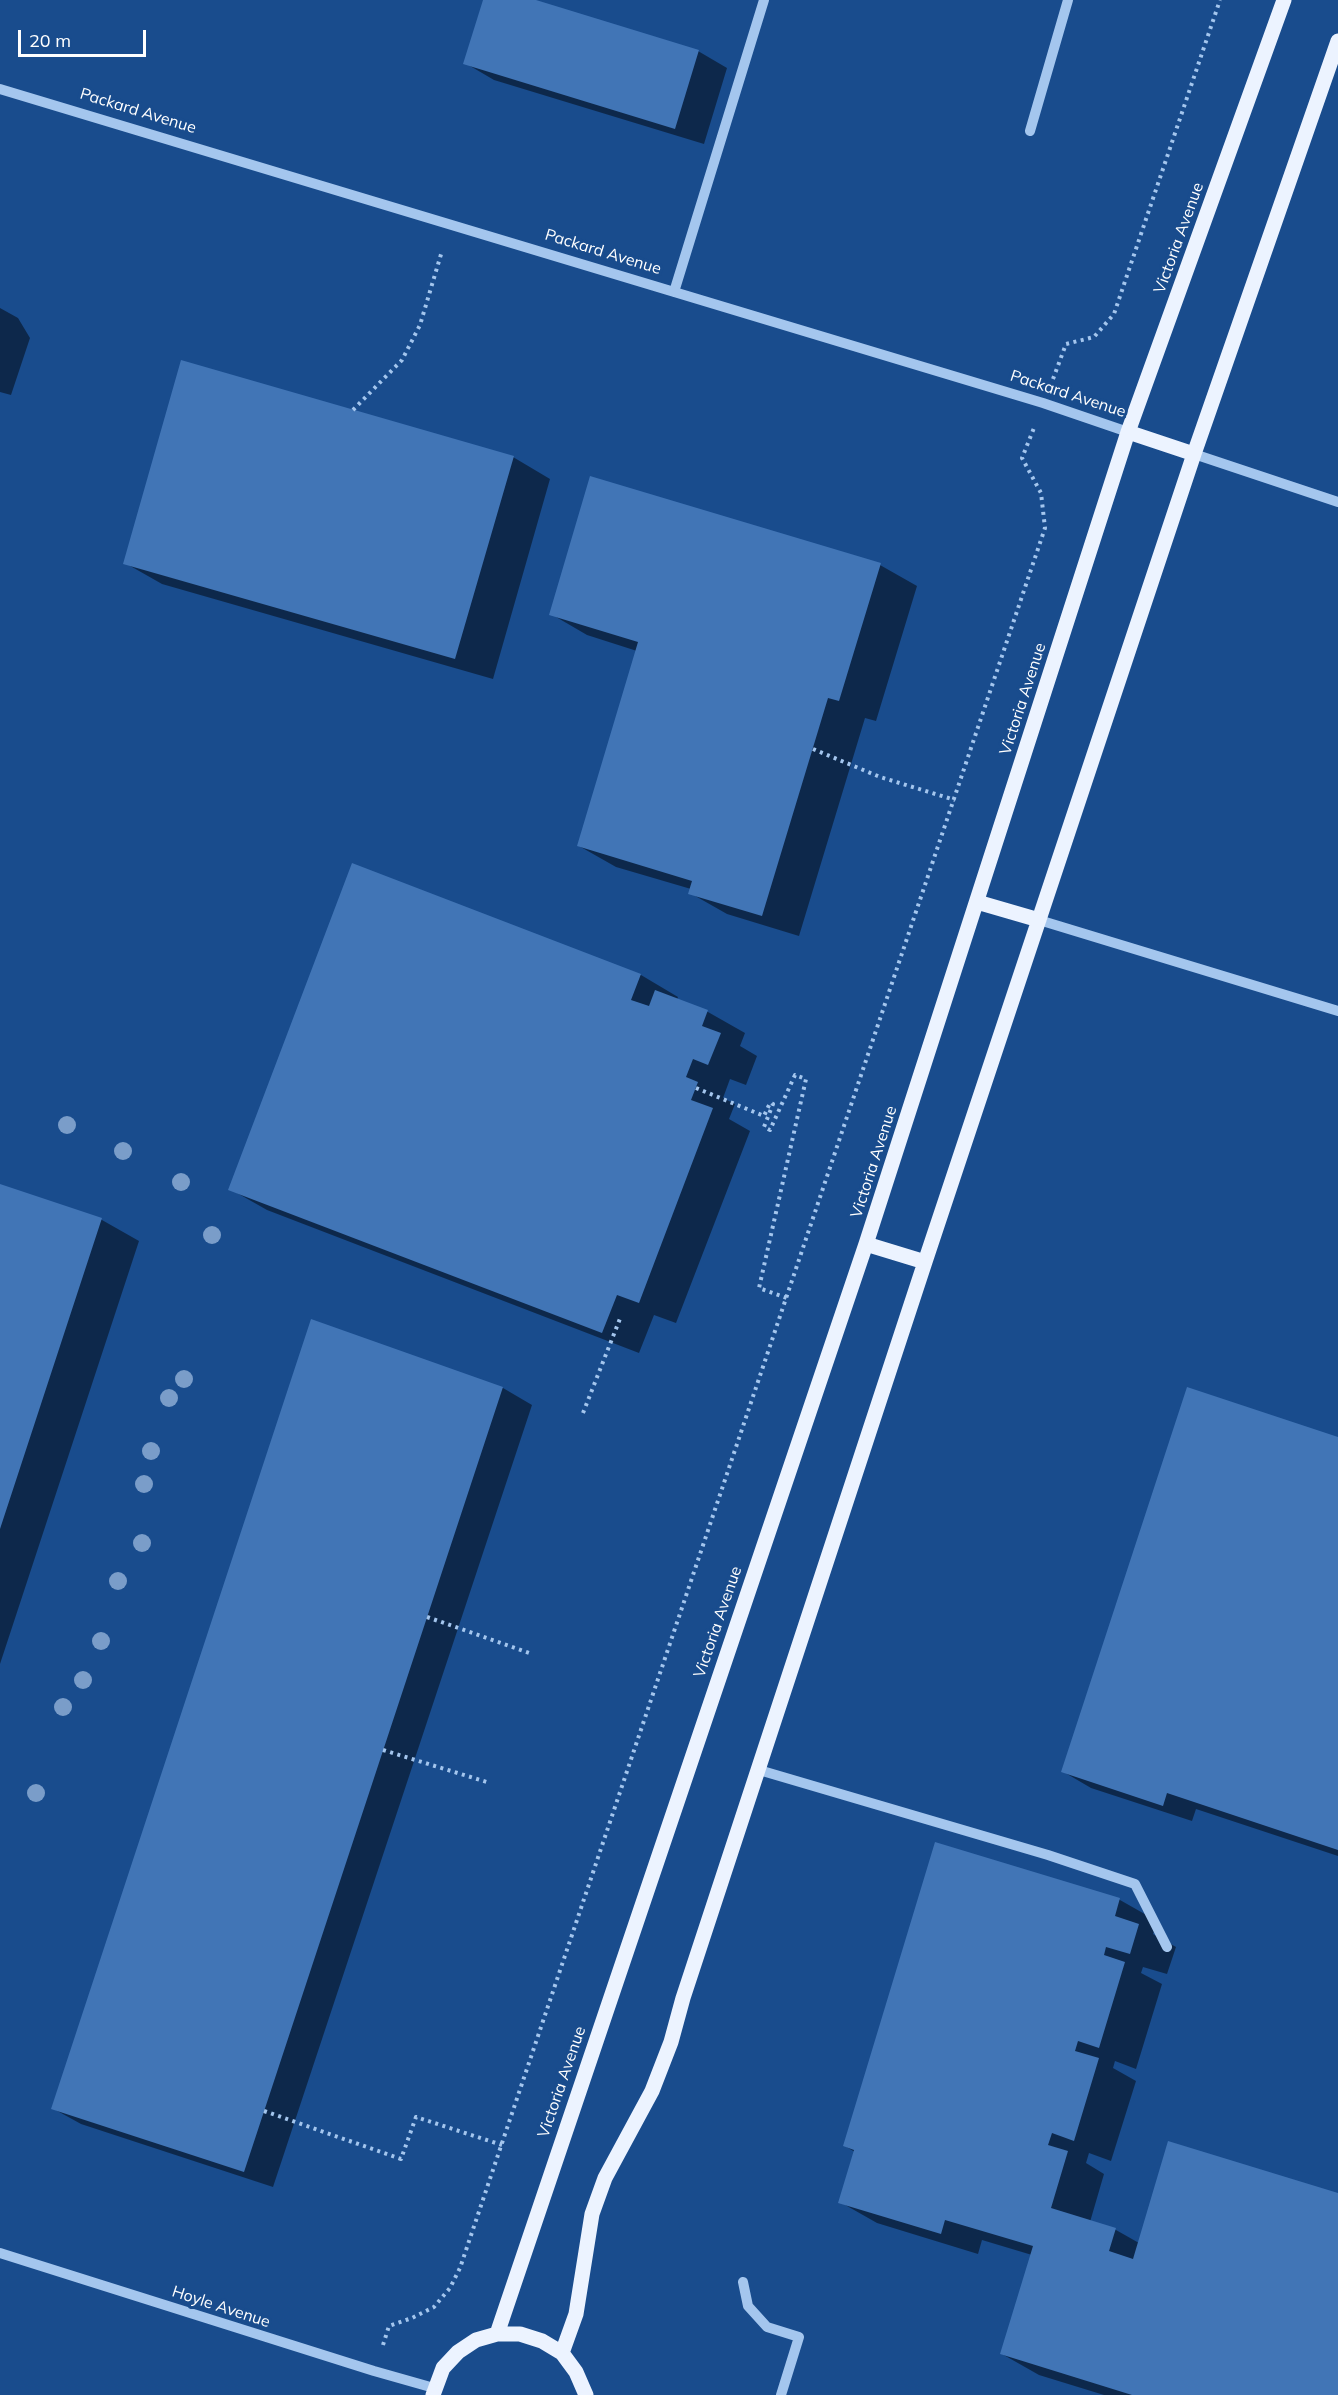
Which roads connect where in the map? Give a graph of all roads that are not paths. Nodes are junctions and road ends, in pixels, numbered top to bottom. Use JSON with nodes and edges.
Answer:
{"nodes":[{"id":1,"x":764,"y":0,"type":"edge"},
{"id":2,"x":1068,"y":0,"type":"edge"},
{"id":3,"x":1284,"y":0,"type":"edge"},
{"id":4,"x":1338,"y":41,"type":"edge"},
{"id":5,"x":0,"y":89,"type":"edge"},
{"id":6,"x":1030,"y":131,"type":"dead end"},
{"id":7,"x":674,"y":292,"type":"junction"},
{"id":8,"x":1128,"y":432,"type":"junction"},
{"id":9,"x":1194,"y":454,"type":"junction"},
{"id":10,"x":1338,"y":502,"type":"edge"},
{"id":11,"x":977,"y":902,"type":"junction"},
{"id":12,"x":1039,"y":920,"type":"junction"},
{"id":13,"x":1338,"y":1011,"type":"edge"},
{"id":14,"x":866,"y":1244,"type":"junction"},
{"id":15,"x":925,"y":1262,"type":"junction"},
{"id":16,"x":759,"y":1770,"type":"junction"},
{"id":17,"x":1167,"y":1947,"type":"dead end"},
{"id":18,"x":0,"y":2253,"type":"edge"},
{"id":19,"x":743,"y":2282,"type":"dead end"},
{"id":20,"x":497,"y":2334,"type":"junction"},
{"id":21,"x":562,"y":2354,"type":"junction"},
{"id":22,"x":433,"y":2391,"type":"edge"},
{"id":23,"x":586,"y":2395,"type":"edge"},
{"id":24,"x":781,"y":2395,"type":"edge"}],
"edges":[{"from":1,"to":7,"type":"street"},
{"from":2,"to":6,"type":"street"},
{"from":3,"to":8,"type":"main road","name":"Victoria Avenue"},
{"from":4,"to":9,"type":"main road"},
{"from":5,"to":7,"type":"street","name":"Packard Avenue"},
{"from":7,"to":8,"type":"street","name":"Packard Avenue"},
{"from":8,"to":9,"type":"main road","name":"Packard Avenue"},
{"from":8,"to":11,"type":"main road","name":"Victoria Avenue"},
{"from":9,"to":10,"type":"street"},
{"from":9,"to":12,"type":"main road"},
{"from":11,"to":12,"type":"main road"},
{"from":11,"to":14,"type":"main road","name":"Victoria Avenue"},
{"from":12,"to":13,"type":"street"},
{"from":12,"to":15,"type":"main road"},
{"from":14,"to":15,"type":"main road"},
{"from":14,"to":20,"type":"main road","name":"Victoria Avenue"},
{"from":15,"to":16,"type":"main road"},
{"from":16,"to":17,"type":"street"},
{"from":16,"to":21,"type":"main road"},
{"from":18,"to":22,"type":"street","name":"Hoyle Avenue"},
{"from":19,"to":24,"type":"street"},
{"from":20,"to":21,"type":"main road"},
{"from":20,"to":22,"type":"main road"},
{"from":21,"to":23,"type":"main road"}]}
